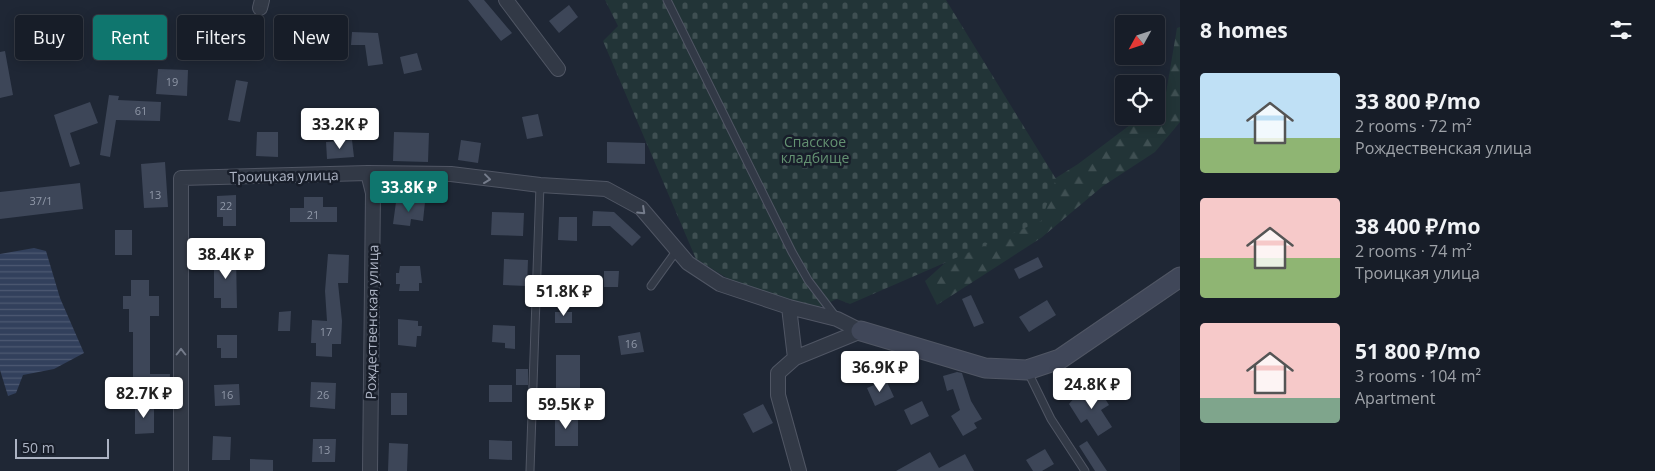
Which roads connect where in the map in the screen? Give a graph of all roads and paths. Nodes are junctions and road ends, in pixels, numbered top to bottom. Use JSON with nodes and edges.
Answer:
{"nodes":[{"id":1,"x":506,"y":0,"type":"edge"},
{"id":2,"x":667,"y":0,"type":"edge"},
{"id":3,"x":558,"y":70,"type":"dead end"},
{"id":4,"x":368,"y":173,"type":"junction"},
{"id":5,"x":540,"y":185,"type":"junction"},
{"id":6,"x":677,"y":250,"type":"junction"},
{"id":7,"x":1180,"y":278,"type":"edge"},
{"id":8,"x":651,"y":286,"type":"dead end"},
{"id":9,"x":789,"y":307,"type":"junction"},
{"id":10,"x":837,"y":319,"type":"junction"},
{"id":11,"x":861,"y":331,"type":"junction"},
{"id":12,"x":795,"y":358,"type":"junction"},
{"id":13,"x":1027,"y":370,"type":"junction"},
{"id":14,"x":181,"y":471,"type":"edge"},
{"id":15,"x":370,"y":471,"type":"edge"},
{"id":16,"x":530,"y":471,"type":"edge"},
{"id":17,"x":799,"y":471,"type":"edge"},
{"id":18,"x":1085,"y":471,"type":"edge"}],
"edges":[{"from":1,"to":3,"type":"street"},
{"from":2,"to":10,"type":"lane"},
{"from":4,"to":5,"type":"street","name":"Троицкая улица","one_way":true},
{"from":14,"to":4,"type":"street","name":"Троицкая улица","one_way":true},
{"from":4,"to":15,"type":"street","name":"Рождественская улица"},
{"from":5,"to":6,"type":"street","name":"Троицкая улица","one_way":true},
{"from":5,"to":16,"type":"lane"},
{"from":6,"to":8,"type":"lane"},
{"from":6,"to":9,"type":"street","name":"Троицкая улица"},
{"from":7,"to":13,"type":"street"},
{"from":9,"to":10,"type":"street","name":"Троицкая улица"},
{"from":9,"to":12,"type":"street"},
{"from":10,"to":11,"type":"street","name":"Троицкая улица"},
{"from":11,"to":12,"type":"street"},
{"from":11,"to":13,"type":"street"},
{"from":12,"to":17,"type":"street"},
{"from":13,"to":18,"type":"lane"}]}
